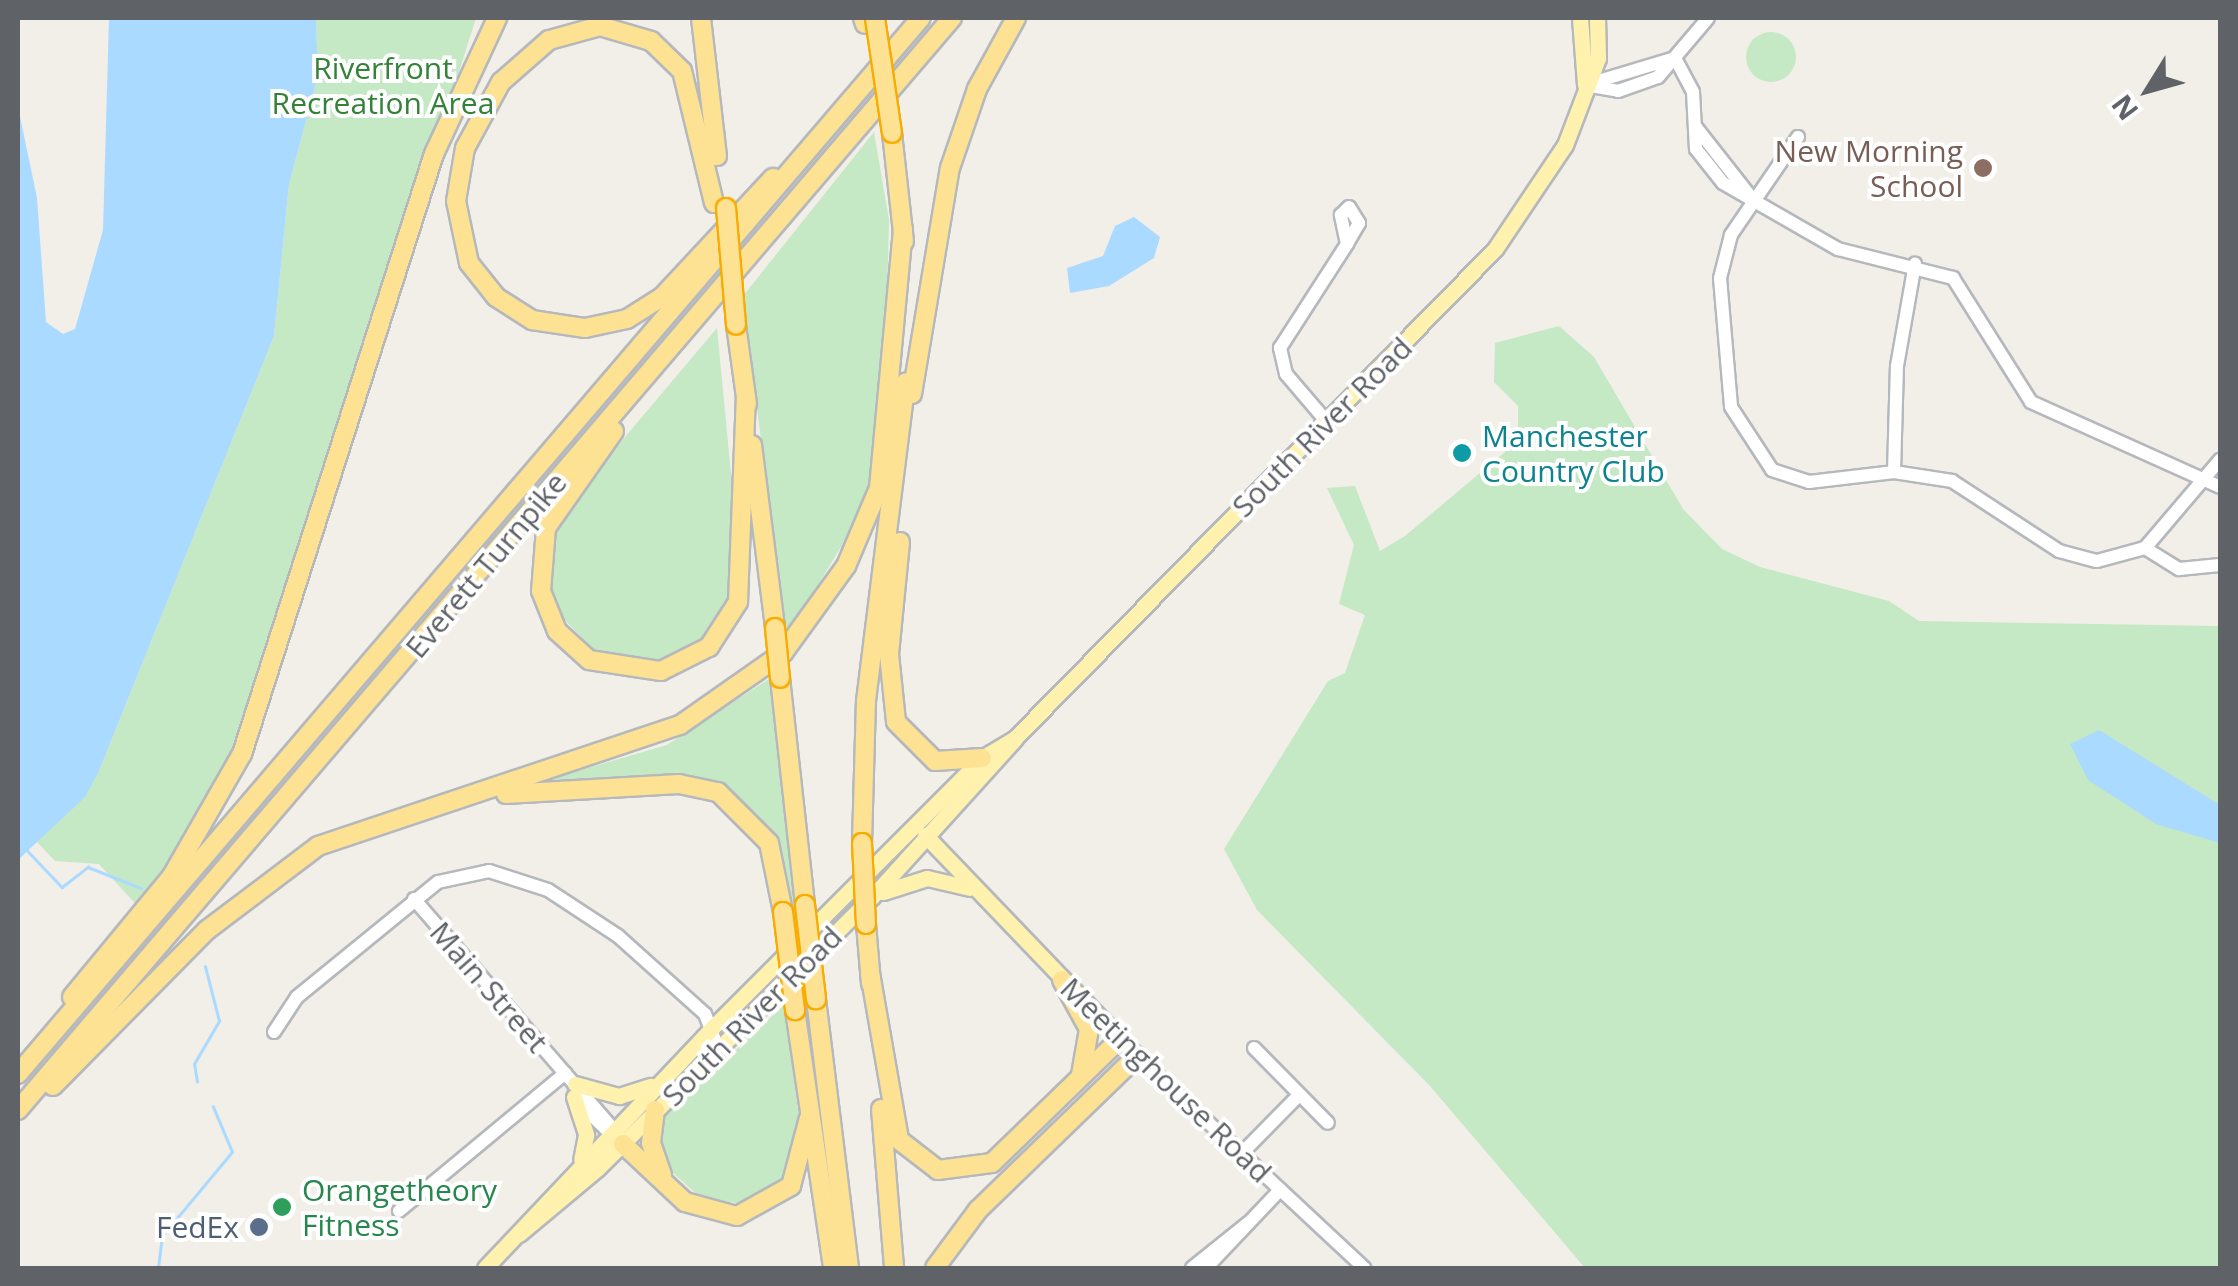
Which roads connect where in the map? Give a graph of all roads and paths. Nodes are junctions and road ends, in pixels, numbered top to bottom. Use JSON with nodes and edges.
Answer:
{"nodes":[{"id":1,"x":497,"y":18,"type":"edge"},
{"id":2,"x":700,"y":18,"type":"edge"},
{"id":3,"x":952,"y":18,"type":"edge"},
{"id":4,"x":1016,"y":18,"type":"edge"},
{"id":5,"x":1580,"y":18,"type":"edge"},
{"id":6,"x":1597,"y":18,"type":"edge"},
{"id":7,"x":1708,"y":18,"type":"edge"},
{"id":8,"x":868,"y":20,"type":"edge"},
{"id":9,"x":916,"y":21,"type":"edge"},
{"id":10,"x":1675,"y":58,"type":"junction"},
{"id":11,"x":1585,"y":84,"type":"junction"},
{"id":12,"x":862,"y":90,"type":"junction"},
{"id":13,"x":1696,"y":126,"type":"junction"},
{"id":14,"x":1798,"y":137,"type":"dead end"},
{"id":15,"x":1752,"y":198,"type":"junction"},
{"id":16,"x":720,"y":206,"type":"junction"},
{"id":17,"x":903,"y":229,"type":"junction"},
{"id":18,"x":1347,"y":244,"type":"dead end"},
{"id":19,"x":1915,"y":264,"type":"junction"},
{"id":20,"x":682,"y":336,"type":"junction"},
{"id":21,"x":746,"y":396,"type":"junction"},
{"id":22,"x":1326,"y":422,"type":"junction"},
{"id":23,"x":904,"y":438,"type":"junction"},
{"id":24,"x":2220,"y":460,"type":"edge"},
{"id":25,"x":899,"y":467,"type":"junction"},
{"id":26,"x":1894,"y":472,"type":"junction"},
{"id":27,"x":2206,"y":479,"type":"junction"},
{"id":28,"x":2220,"y":487,"type":"edge"},
{"id":29,"x":2146,"y":548,"type":"junction"},
{"id":30,"x":2220,"y":566,"type":"edge"},
{"id":31,"x":1015,"y":738,"type":"junction"},
{"id":32,"x":982,"y":758,"type":"junction"},
{"id":33,"x":471,"y":797,"type":"junction"},
{"id":34,"x":910,"y":830,"type":"junction"},
{"id":35,"x":926,"y":843,"type":"junction"},
{"id":36,"x":970,"y":888,"type":"junction"},
{"id":37,"x":872,"y":897,"type":"junction"},
{"id":38,"x":414,"y":899,"type":"junction"},
{"id":39,"x":870,"y":973,"type":"junction"},
{"id":40,"x":1062,"y":980,"type":"junction"},
{"id":41,"x":709,"y":1031,"type":"junction"},
{"id":42,"x":274,"y":1032,"type":"dead end"},
{"id":43,"x":1120,"y":1039,"type":"junction"},
{"id":44,"x":718,"y":1048,"type":"junction"},
{"id":45,"x":1254,"y":1048,"type":"dead end"},
{"id":46,"x":1137,"y":1056,"type":"junction"},
{"id":47,"x":18,"y":1063,"type":"edge"},
{"id":48,"x":18,"y":1074,"type":"edge"},
{"id":49,"x":658,"y":1082,"type":"junction"},
{"id":50,"x":1078,"y":1082,"type":"junction"},
{"id":51,"x":571,"y":1085,"type":"junction"},
{"id":52,"x":1298,"y":1096,"type":"junction"},
{"id":53,"x":18,"y":1110,"type":"edge"},
{"id":54,"x":656,"y":1110,"type":"junction"},
{"id":55,"x":809,"y":1118,"type":"junction"},
{"id":56,"x":18,"y":1122,"type":"edge"},
{"id":57,"x":1328,"y":1124,"type":"dead end"},
{"id":58,"x":615,"y":1135,"type":"junction"},
{"id":59,"x":1242,"y":1153,"type":"junction"},
{"id":60,"x":580,"y":1162,"type":"junction"},
{"id":61,"x":666,"y":1185,"type":"junction"},
{"id":62,"x":1280,"y":1190,"type":"junction"},
{"id":63,"x":398,"y":1211,"type":"dead end"},
{"id":64,"x":1248,"y":1223,"type":"junction"},
{"id":65,"x":515,"y":1236,"type":"junction"},
{"id":66,"x":486,"y":1268,"type":"edge"},
{"id":67,"x":833,"y":1268,"type":"edge"},
{"id":68,"x":849,"y":1268,"type":"edge"},
{"id":69,"x":894,"y":1268,"type":"edge"},
{"id":70,"x":936,"y":1268,"type":"edge"},
{"id":71,"x":1192,"y":1268,"type":"edge"},
{"id":72,"x":1206,"y":1268,"type":"edge"},
{"id":73,"x":1364,"y":1268,"type":"edge"}],
"edges":[{"from":1,"to":47,"type":"highway"},
{"from":2,"to":16,"type":"highway"},
{"from":3,"to":20,"type":"highway","name":"Everett Turnpike"},
{"from":4,"to":23,"type":"highway"},
{"from":5,"to":11,"type":"main road","name":"South River Road"},
{"from":6,"to":11,"type":"main road","name":"South River Road"},
{"from":7,"to":10,"type":"street"},
{"from":8,"to":17,"type":"highway","bridge":true},
{"from":9,"to":12,"type":"highway","name":"Everett Turnpike"},
{"from":10,"to":11,"type":"street"},
{"from":10,"to":13,"type":"street"},
{"from":11,"to":22,"type":"main road","name":"South River Road"},
{"from":12,"to":16,"type":"highway"},
{"from":12,"to":48,"type":"highway","name":"Everett Turnpike"},
{"from":13,"to":15,"type":"street"},
{"from":13,"to":15,"type":"street"},
{"from":14,"to":15,"type":"street"},
{"from":15,"to":19,"type":"street"},
{"from":15,"to":26,"type":"street"},
{"from":16,"to":21,"type":"highway","bridge":true},
{"from":17,"to":23,"type":"highway"},
{"from":17,"to":33,"type":"highway"},
{"from":18,"to":22,"type":"street"},
{"from":19,"to":26,"type":"street"},
{"from":19,"to":27,"type":"street"},
{"from":20,"to":21,"type":"highway"},
{"from":20,"to":53,"type":"highway","name":"Everett Turnpike"},
{"from":21,"to":68,"type":"highway","bridge":true},
{"from":22,"to":31,"type":"main road","name":"South River Road"},
{"from":23,"to":25,"type":"highway"},
{"from":24,"to":27,"type":"street"},
{"from":25,"to":32,"type":"highway"},
{"from":25,"to":39,"type":"highway","bridge":true},
{"from":26,"to":29,"type":"street"},
{"from":27,"to":28,"type":"street"},
{"from":27,"to":29,"type":"street"},
{"from":29,"to":30,"type":"street"},
{"from":31,"to":32,"type":"main road","name":"South River Road"},
{"from":31,"to":35,"type":"main road","name":"South River Road"},
{"from":32,"to":34,"type":"main road","name":"South River Road"},
{"from":33,"to":55,"type":"highway","bridge":true},
{"from":33,"to":56,"type":"highway"},
{"from":34,"to":35,"type":"main road","name":"Meetinghouse Road"},
{"from":34,"to":41,"type":"main road","name":"South River Road"},
{"from":35,"to":36,"type":"main road","name":"Meetinghouse Road"},
{"from":35,"to":37,"type":"main road","name":"South River Road"},
{"from":36,"to":37,"type":"main road"},
{"from":36,"to":40,"type":"main road","name":"Meetinghouse Road"},
{"from":37,"to":44,"type":"main road","name":"South River Road"},
{"from":38,"to":41,"type":"street"},
{"from":38,"to":42,"type":"street"},
{"from":38,"to":51,"type":"street","name":"Main Street"},
{"from":39,"to":50,"type":"highway"},
{"from":39,"to":69,"type":"highway"},
{"from":40,"to":43,"type":"main road","name":"Meetinghouse Road"},
{"from":40,"to":50,"type":"highway"},
{"from":41,"to":44,"type":"street"},
{"from":41,"to":49,"type":"main road","name":"South River Road"},
{"from":43,"to":46,"type":"main road","name":"Meetinghouse Road"},
{"from":43,"to":50,"type":"highway"},
{"from":44,"to":54,"type":"main road","name":"South River Road"},
{"from":45,"to":52,"type":"street"},
{"from":46,"to":59,"type":"street","name":"Meetinghouse Road"},
{"from":46,"to":70,"type":"highway"},
{"from":49,"to":51,"type":"main road"},
{"from":49,"to":58,"type":"main road","name":"South River Road"},
{"from":51,"to":58,"type":"street","name":"Main Street"},
{"from":51,"to":60,"type":"main road"},
{"from":51,"to":63,"type":"street"},
{"from":52,"to":57,"type":"street"},
{"from":52,"to":59,"type":"street"},
{"from":54,"to":58,"type":"main road","name":"South River Road"},
{"from":54,"to":61,"type":"highway"},
{"from":55,"to":61,"type":"highway"},
{"from":55,"to":67,"type":"highway"},
{"from":58,"to":60,"type":"main road","name":"South River Road"},
{"from":58,"to":61,"type":"highway"},
{"from":58,"to":65,"type":"main road","name":"South River Road"},
{"from":59,"to":62,"type":"street","name":"Meetinghouse Road"},
{"from":60,"to":65,"type":"main road","name":"South River Road"},
{"from":62,"to":64,"type":"street"},
{"from":62,"to":73,"type":"street","name":"Meetinghouse Road"},
{"from":64,"to":71,"type":"street"},
{"from":64,"to":72,"type":"street"},
{"from":65,"to":66,"type":"main road","name":"South River Road"}]}
